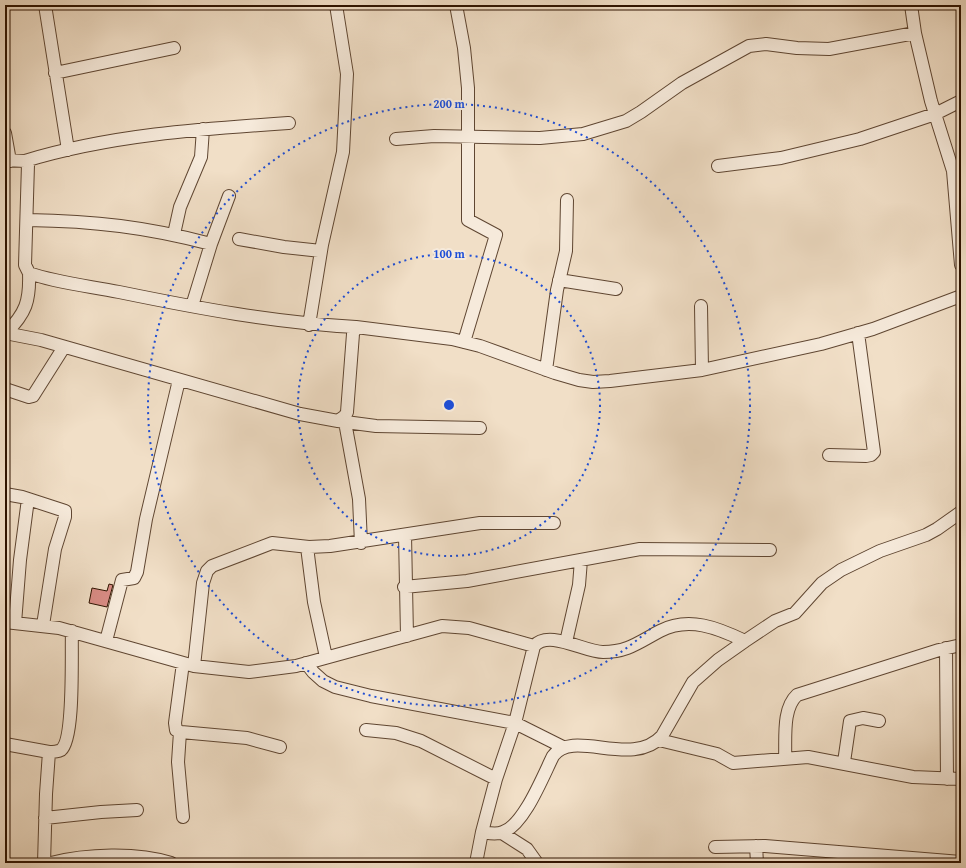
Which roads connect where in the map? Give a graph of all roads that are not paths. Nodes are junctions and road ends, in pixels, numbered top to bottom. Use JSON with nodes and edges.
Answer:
{"nodes":[{"id":1,"x":45,"y":5,"type":"edge"},
{"id":2,"x":336,"y":5,"type":"edge"},
{"id":3,"x":456,"y":5,"type":"edge"},
{"id":4,"x":912,"y":5,"type":"edge"},
{"id":5,"x":915,"y":33,"type":"junction"},
{"id":6,"x":174,"y":48,"type":"dead end"},
{"id":7,"x":55,"y":73,"type":"junction"},
{"id":8,"x":961,"y":101,"type":"edge"},
{"id":9,"x":935,"y":114,"type":"junction"},
{"id":10,"x":289,"y":123,"type":"dead end"},
{"id":11,"x":203,"y":129,"type":"junction"},
{"id":12,"x":5,"y":133,"type":"edge"},
{"id":13,"x":469,"y":138,"type":"junction"},
{"id":14,"x":396,"y":139,"type":"dead end"},
{"id":15,"x":68,"y":150,"type":"junction"},
{"id":16,"x":7,"y":161,"type":"edge"},
{"id":17,"x":25,"y":161,"type":"junction"},
{"id":18,"x":718,"y":166,"type":"dead end"},
{"id":19,"x":229,"y":196,"type":"dead end"},
{"id":20,"x":567,"y":200,"type":"dead end"},
{"id":21,"x":28,"y":220,"type":"junction"},
{"id":22,"x":174,"y":234,"type":"junction"},
{"id":23,"x":239,"y":239,"type":"dead end"},
{"id":24,"x":211,"y":244,"type":"junction"},
{"id":25,"x":321,"y":251,"type":"junction"},
{"id":26,"x":961,"y":266,"type":"edge"},
{"id":27,"x":29,"y":273,"type":"junction"},
{"id":28,"x":560,"y":280,"type":"junction"},
{"id":29,"x":616,"y":289,"type":"dead end"},
{"id":30,"x":961,"y":296,"type":"edge"},
{"id":31,"x":192,"y":306,"type":"junction"},
{"id":32,"x":701,"y":306,"type":"dead end"},
{"id":33,"x":309,"y":325,"type":"junction"},
{"id":34,"x":356,"y":327,"type":"junction"},
{"id":35,"x":5,"y":333,"type":"edge"},
{"id":36,"x":858,"y":333,"type":"junction"},
{"id":37,"x":464,"y":342,"type":"junction"},
{"id":38,"x":64,"y":347,"type":"junction"},
{"id":39,"x":546,"y":370,"type":"junction"},
{"id":40,"x":702,"y":370,"type":"junction"},
{"id":41,"x":179,"y":380,"type":"junction"},
{"id":42,"x":5,"y":390,"type":"edge"},
{"id":43,"x":342,"y":421,"type":"junction"},
{"id":44,"x":480,"y":428,"type":"dead end"},
{"id":45,"x":829,"y":455,"type":"dead end"},
{"id":46,"x":5,"y":494,"type":"edge"},
{"id":47,"x":28,"y":498,"type":"junction"},
{"id":48,"x":961,"y":512,"type":"edge"},
{"id":49,"x":554,"y":523,"type":"dead end"},
{"id":50,"x":404,"y":535,"type":"junction"},
{"id":51,"x":361,"y":543,"type":"junction"},
{"id":52,"x":307,"y":547,"type":"junction"},
{"id":53,"x":770,"y":550,"type":"dead end"},
{"id":54,"x":581,"y":560,"type":"junction"},
{"id":55,"x":404,"y":587,"type":"junction"},
{"id":56,"x":10,"y":623,"type":"edge"},
{"id":57,"x":43,"y":625,"type":"junction"},
{"id":58,"x":72,"y":631,"type":"junction"},
{"id":59,"x":407,"y":636,"type":"junction"},
{"id":60,"x":106,"y":641,"type":"junction"},
{"id":61,"x":745,"y":641,"type":"junction"},
{"id":62,"x":566,"y":642,"type":"junction"},
{"id":63,"x":961,"y":645,"type":"edge"},
{"id":64,"x":534,"y":646,"type":"junction"},
{"id":65,"x":946,"y":648,"type":"junction"},
{"id":66,"x":326,"y":657,"type":"junction"},
{"id":67,"x":306,"y":663,"type":"junction"},
{"id":68,"x":188,"y":664,"type":"junction"},
{"id":69,"x":879,"y":721,"type":"dead end"},
{"id":70,"x":515,"y":724,"type":"junction"},
{"id":71,"x":366,"y":730,"type":"dead end"},
{"id":72,"x":180,"y":732,"type":"junction"},
{"id":73,"x":659,"y":740,"type":"junction"},
{"id":74,"x":5,"y":744,"type":"edge"},
{"id":75,"x":280,"y":747,"type":"dead end"},
{"id":76,"x":563,"y":747,"type":"junction"},
{"id":77,"x":49,"y":752,"type":"junction"},
{"id":78,"x":785,"y":758,"type":"junction"},
{"id":79,"x":844,"y":762,"type":"junction"},
{"id":80,"x":496,"y":779,"type":"junction"},
{"id":81,"x":947,"y":779,"type":"junction"},
{"id":82,"x":961,"y":779,"type":"edge"},
{"id":83,"x":137,"y":810,"type":"dead end"},
{"id":84,"x":183,"y":817,"type":"dead end"},
{"id":85,"x":45,"y":818,"type":"junction"},
{"id":86,"x":482,"y":832,"type":"junction"},
{"id":87,"x":502,"y":833,"type":"junction"},
{"id":88,"x":756,"y":846,"type":"junction"},
{"id":89,"x":715,"y":847,"type":"dead end"},
{"id":90,"x":166,"y":862,"type":"edge"},
{"id":91,"x":961,"y":862,"type":"edge"},
{"id":92,"x":44,"y":863,"type":"edge"},
{"id":93,"x":51,"y":863,"type":"edge"},
{"id":94,"x":476,"y":863,"type":"edge"},
{"id":95,"x":537,"y":863,"type":"edge"},
{"id":96,"x":757,"y":863,"type":"edge"}],
"edges":[{"from":1,"to":7,"type":"street"},
{"from":2,"to":25,"type":"street"},
{"from":3,"to":13,"type":"street"},
{"from":4,"to":5,"type":"street"},
{"from":5,"to":9,"type":"street"},
{"from":5,"to":13,"type":"street"},
{"from":6,"to":7,"type":"street"},
{"from":7,"to":15,"type":"street"},
{"from":8,"to":9,"type":"street"},
{"from":9,"to":18,"type":"street"},
{"from":9,"to":26,"type":"street"},
{"from":10,"to":11,"type":"street"},
{"from":11,"to":15,"type":"street"},
{"from":11,"to":22,"type":"street"},
{"from":12,"to":16,"type":"street"},
{"from":13,"to":14,"type":"street"},
{"from":13,"to":37,"type":"street"},
{"from":15,"to":17,"type":"street"},
{"from":16,"to":17,"type":"street"},
{"from":17,"to":21,"type":"street"},
{"from":19,"to":24,"type":"street"},
{"from":20,"to":28,"type":"street"},
{"from":21,"to":22,"type":"street"},
{"from":21,"to":27,"type":"street"},
{"from":22,"to":24,"type":"street"},
{"from":23,"to":25,"type":"street"},
{"from":24,"to":31,"type":"street"},
{"from":25,"to":33,"type":"street"},
{"from":27,"to":31,"type":"street"},
{"from":27,"to":35,"type":"street"},
{"from":28,"to":29,"type":"street"},
{"from":28,"to":39,"type":"street"},
{"from":30,"to":36,"type":"street"},
{"from":31,"to":33,"type":"street"},
{"from":32,"to":40,"type":"street"},
{"from":33,"to":34,"type":"street"},
{"from":34,"to":37,"type":"street"},
{"from":34,"to":43,"type":"street"},
{"from":35,"to":38,"type":"street"},
{"from":36,"to":40,"type":"street"},
{"from":36,"to":45,"type":"street"},
{"from":37,"to":39,"type":"street"},
{"from":38,"to":41,"type":"street"},
{"from":38,"to":42,"type":"street"},
{"from":39,"to":40,"type":"street"},
{"from":41,"to":43,"type":"street"},
{"from":41,"to":60,"type":"street"},
{"from":43,"to":44,"type":"street"},
{"from":43,"to":51,"type":"street"},
{"from":46,"to":47,"type":"street"},
{"from":47,"to":56,"type":"street"},
{"from":47,"to":57,"type":"street"},
{"from":48,"to":61,"type":"street"},
{"from":49,"to":50,"type":"street"},
{"from":50,"to":51,"type":"street"},
{"from":50,"to":55,"type":"street"},
{"from":51,"to":52,"type":"street"},
{"from":52,"to":66,"type":"street"},
{"from":52,"to":68,"type":"street"},
{"from":53,"to":54,"type":"street"},
{"from":54,"to":55,"type":"street"},
{"from":54,"to":62,"type":"street"},
{"from":55,"to":59,"type":"street"},
{"from":56,"to":57,"type":"street"},
{"from":57,"to":58,"type":"street"},
{"from":58,"to":60,"type":"street"},
{"from":58,"to":77,"type":"street"},
{"from":59,"to":64,"type":"street"},
{"from":59,"to":66,"type":"street"},
{"from":60,"to":68,"type":"street"},
{"from":61,"to":62,"type":"street"},
{"from":61,"to":73,"type":"street"},
{"from":62,"to":64,"type":"street"},
{"from":63,"to":65,"type":"street"},
{"from":64,"to":70,"type":"street"},
{"from":65,"to":78,"type":"street"},
{"from":65,"to":81,"type":"street"},
{"from":66,"to":67,"type":"street"},
{"from":67,"to":68,"type":"street"},
{"from":67,"to":70,"type":"street"},
{"from":68,"to":72,"type":"street"},
{"from":69,"to":79,"type":"street"},
{"from":70,"to":76,"type":"street"},
{"from":70,"to":80,"type":"street"},
{"from":71,"to":80,"type":"street"},
{"from":72,"to":75,"type":"street"},
{"from":72,"to":84,"type":"street"},
{"from":73,"to":76,"type":"street"},
{"from":73,"to":78,"type":"street"},
{"from":74,"to":77,"type":"street"},
{"from":76,"to":87,"type":"street"},
{"from":77,"to":85,"type":"street"},
{"from":78,"to":79,"type":"street"},
{"from":79,"to":81,"type":"street"},
{"from":80,"to":86,"type":"street"},
{"from":81,"to":82,"type":"street"},
{"from":83,"to":85,"type":"street"},
{"from":85,"to":92,"type":"street"},
{"from":86,"to":87,"type":"street"},
{"from":86,"to":94,"type":"street"},
{"from":87,"to":95,"type":"street"},
{"from":88,"to":89,"type":"street"},
{"from":88,"to":91,"type":"street"},
{"from":88,"to":96,"type":"street"},
{"from":90,"to":93,"type":"street"}]}
